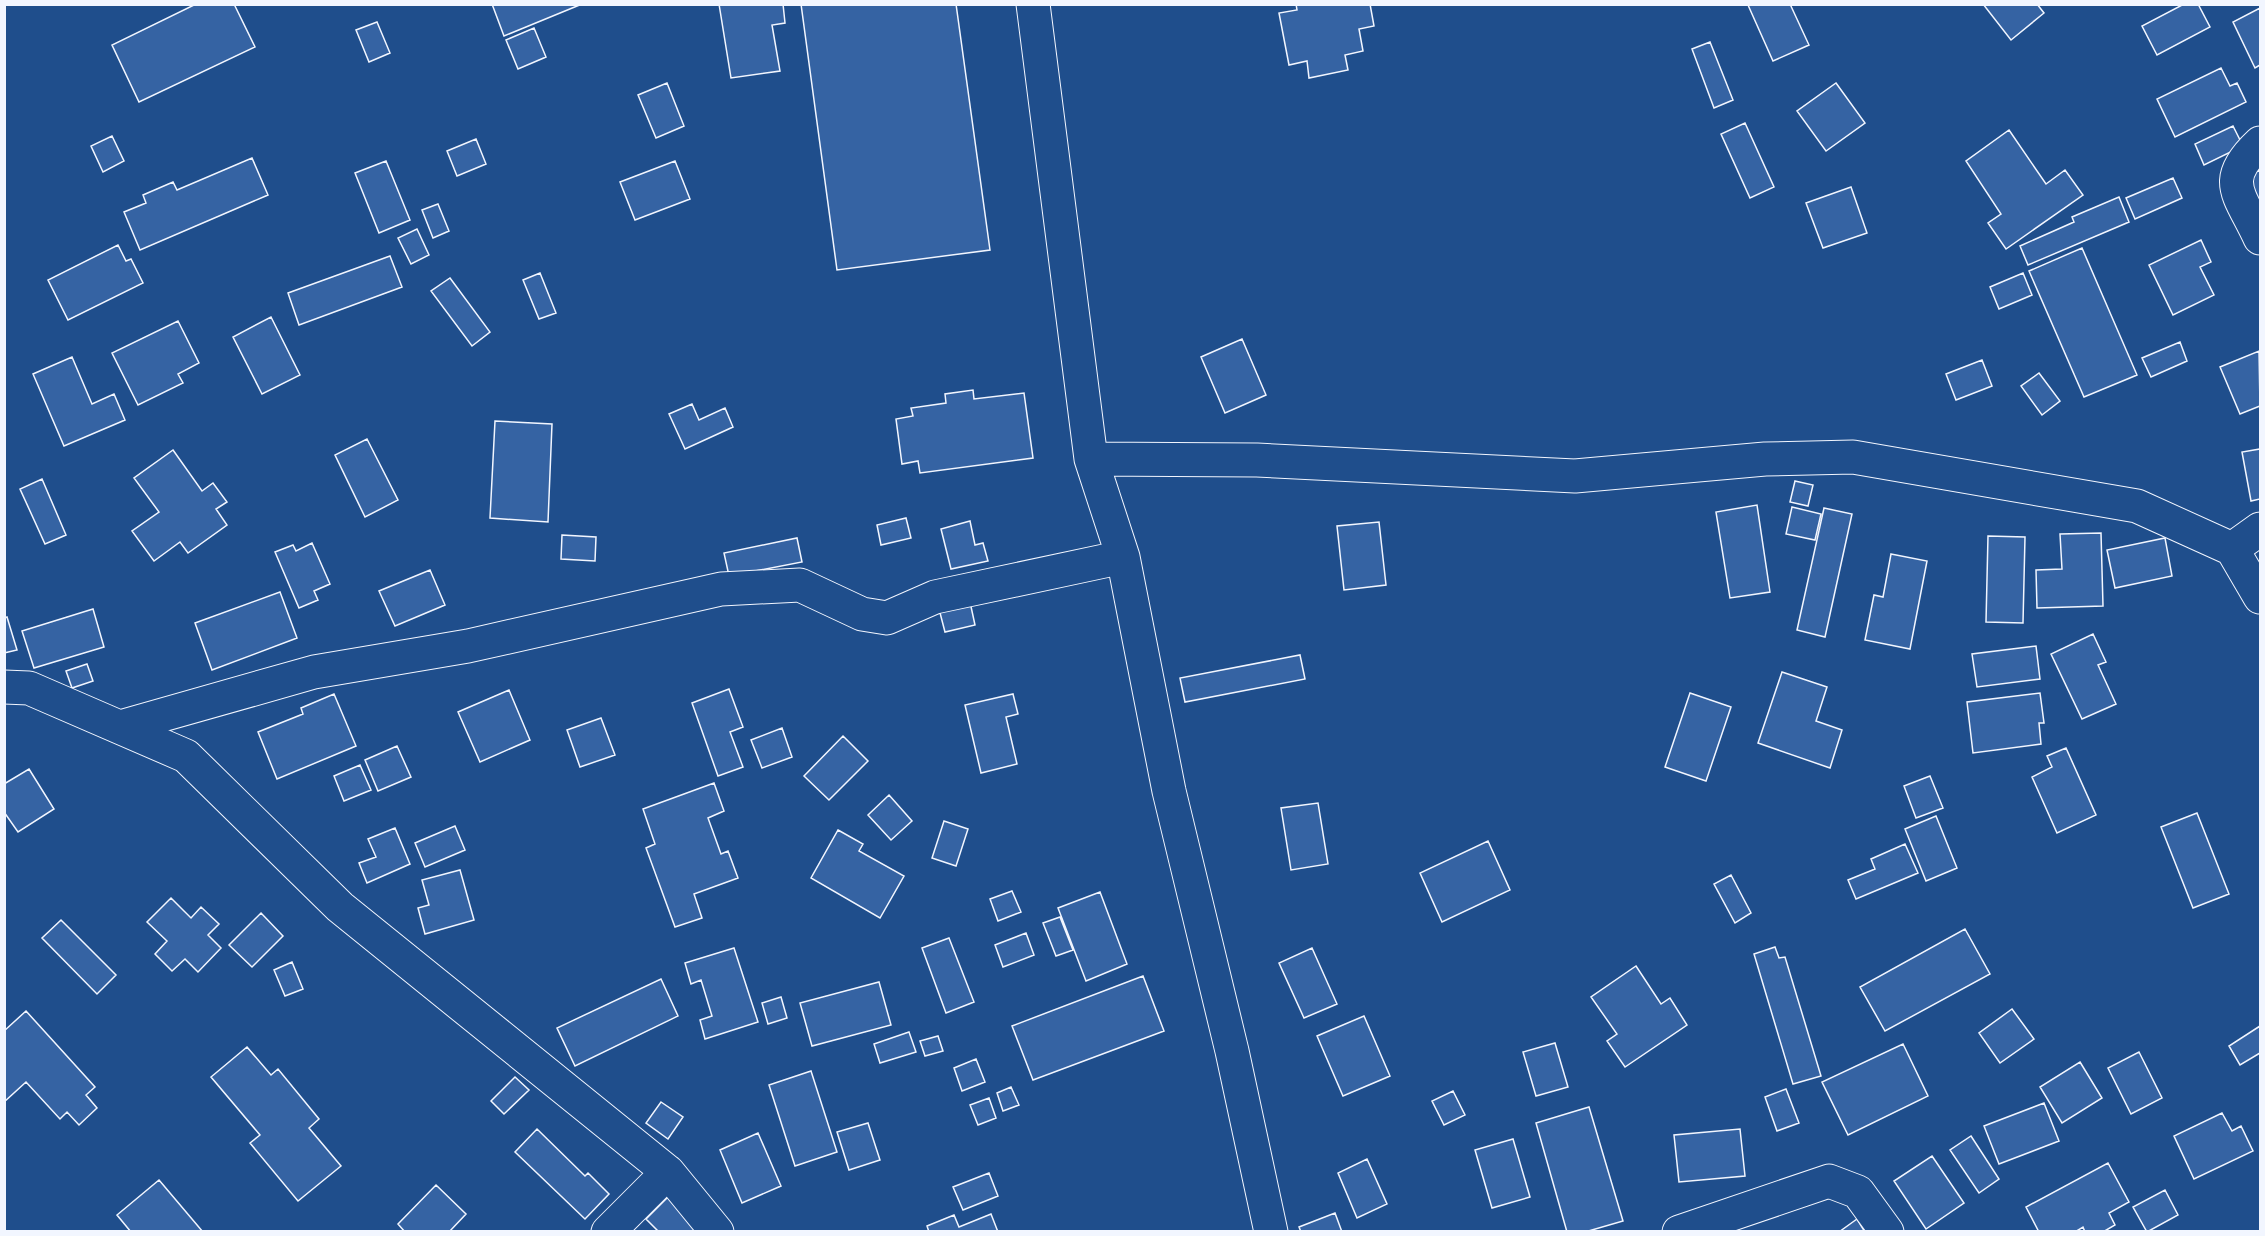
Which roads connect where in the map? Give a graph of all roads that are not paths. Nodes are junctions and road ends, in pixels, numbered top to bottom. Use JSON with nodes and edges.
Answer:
{"nodes":[{"id":1,"x":1033,"y":4,"type":"edge"},
{"id":2,"x":2260,"y":143,"type":"edge"},
{"id":3,"x":2260,"y":238,"type":"edge"},
{"id":4,"x":1091,"y":459,"type":"junction"},
{"id":5,"x":2260,"y":529,"type":"edge"},
{"id":6,"x":2232,"y":549,"type":"junction"},
{"id":7,"x":1123,"y":557,"type":"junction"},
{"id":8,"x":2260,"y":597,"type":"edge"},
{"id":9,"x":4,"y":687,"type":"edge"},
{"id":10,"x":120,"y":727,"type":"junction"},
{"id":11,"x":668,"y":1172,"type":"junction"},
{"id":12,"x":608,"y":1232,"type":"edge"},
{"id":13,"x":717,"y":1232,"type":"edge"},
{"id":14,"x":1271,"y":1232,"type":"edge"},
{"id":15,"x":1678,"y":1232,"type":"edge"},
{"id":16,"x":1887,"y":1232,"type":"edge"}],
"edges":[{"from":1,"to":4,"type":"street"},
{"from":2,"to":3,"type":"street"},
{"from":4,"to":6,"type":"street"},
{"from":4,"to":7,"type":"street"},
{"from":5,"to":6,"type":"street"},
{"from":6,"to":8,"type":"street"},
{"from":7,"to":10,"type":"street"},
{"from":7,"to":14,"type":"street"},
{"from":9,"to":10,"type":"street"},
{"from":10,"to":11,"type":"street"},
{"from":11,"to":12,"type":"street"},
{"from":11,"to":13,"type":"street"},
{"from":15,"to":16,"type":"street"}]}
